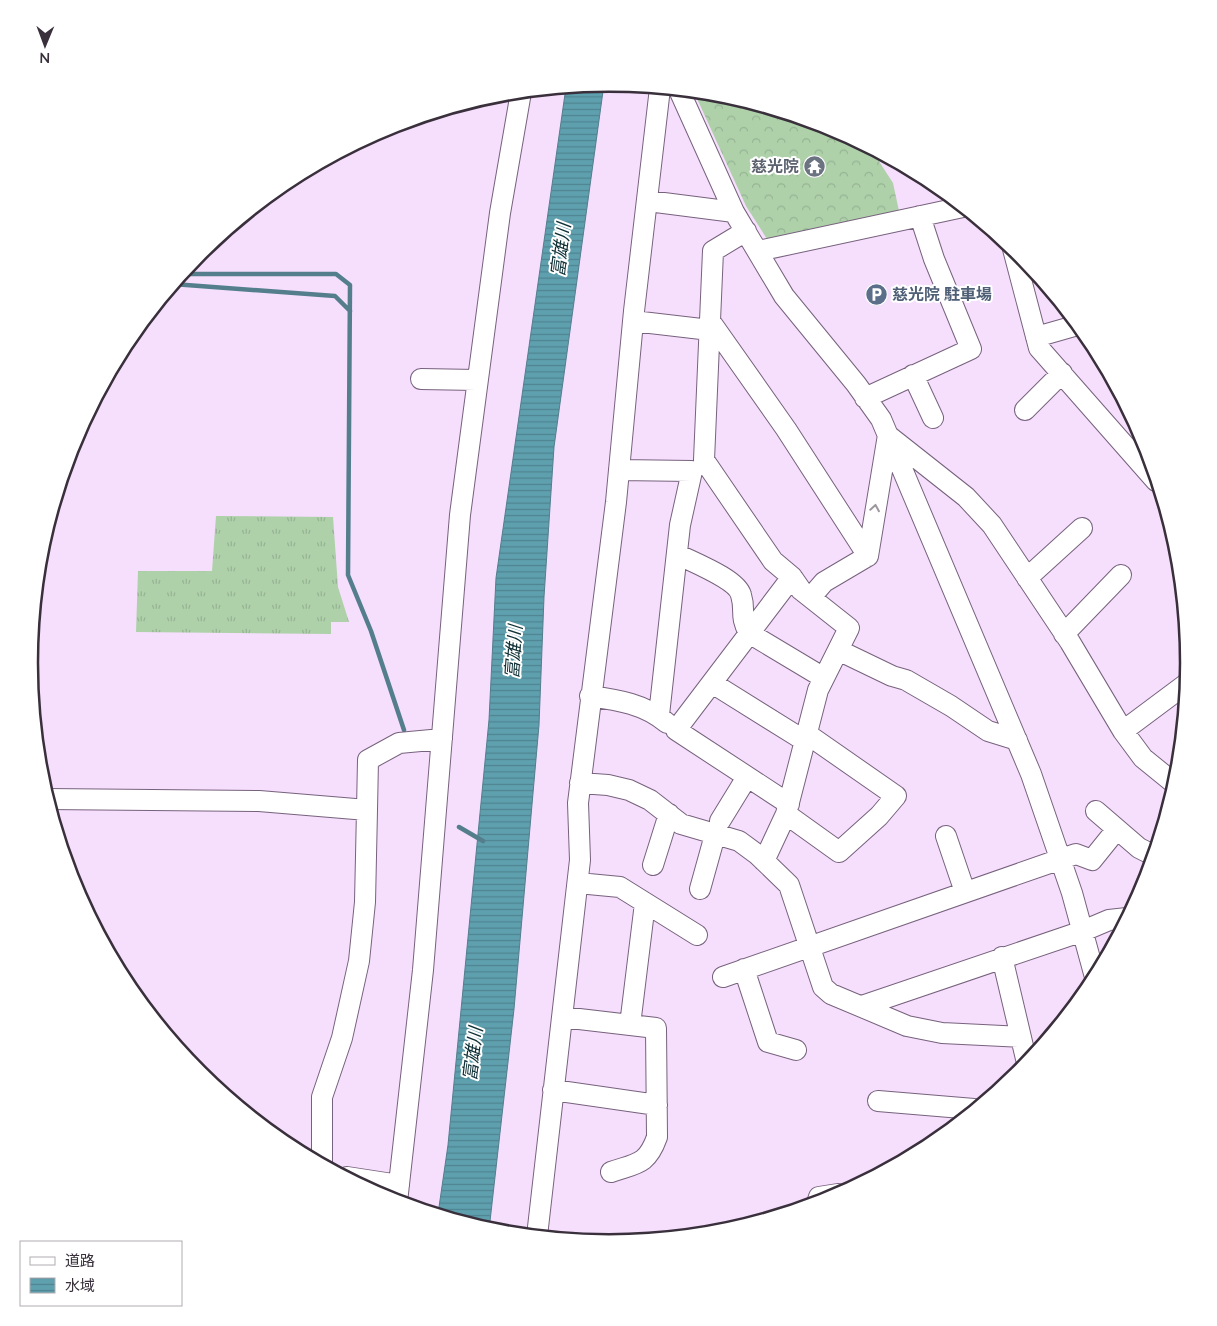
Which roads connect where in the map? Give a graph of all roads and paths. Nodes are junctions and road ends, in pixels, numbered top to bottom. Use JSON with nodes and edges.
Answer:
{"nodes":[{"id":1,"x":659,"y":94,"type":"edge"},
{"id":2,"x":682,"y":97,"type":"edge"},
{"id":3,"x":520,"y":99,"type":"edge"},
{"id":4,"x":648,"y":202,"type":"junction"},
{"id":5,"x":954,"y":209,"type":"edge"},
{"id":6,"x":734,"y":212,"type":"junction"},
{"id":7,"x":920,"y":216,"type":"junction"},
{"id":8,"x":746,"y":231,"type":"junction"},
{"id":9,"x":758,"y":251,"type":"junction"},
{"id":10,"x":1017,"y":264,"type":"edge"},
{"id":11,"x":633,"y":320,"type":"junction"},
{"id":12,"x":710,"y":325,"type":"junction"},
{"id":13,"x":1070,"y":327,"type":"edge"},
{"id":14,"x":1036,"y":337,"type":"junction"},
{"id":15,"x":1062,"y":372,"type":"junction"},
{"id":16,"x":913,"y":376,"type":"junction"},
{"id":17,"x":421,"y":379,"type":"dead end"},
{"id":18,"x":476,"y":380,"type":"junction"},
{"id":19,"x":865,"y":398,"type":"junction"},
{"id":20,"x":1025,"y":410,"type":"dead end"},
{"id":21,"x":933,"y":418,"type":"dead end"},
{"id":22,"x":888,"y":435,"type":"junction"},
{"id":23,"x":1145,"y":468,"type":"edge"},
{"id":24,"x":619,"y":470,"type":"junction"},
{"id":25,"x":1082,"y":528,"type":"dead end"},
{"id":26,"x":677,"y":554,"type":"junction"},
{"id":27,"x":868,"y":556,"type":"junction"},
{"id":28,"x":1121,"y":575,"type":"dead end"},
{"id":29,"x":792,"y":577,"type":"junction"},
{"id":30,"x":1028,"y":578,"type":"junction"},
{"id":31,"x":811,"y":597,"type":"junction"},
{"id":32,"x":749,"y":633,"type":"junction"},
{"id":33,"x":1064,"y":634,"type":"junction"},
{"id":34,"x":838,"y":650,"type":"junction"},
{"id":35,"x":824,"y":678,"type":"junction"},
{"id":36,"x":712,"y":683,"type":"junction"},
{"id":37,"x":1179,"y":690,"type":"edge"},
{"id":38,"x":590,"y":696,"type":"junction"},
{"id":39,"x":659,"y":716,"type":"junction"},
{"id":40,"x":676,"y":730,"type":"junction"},
{"id":41,"x":1123,"y":731,"type":"junction"},
{"id":42,"x":442,"y":738,"type":"junction"},
{"id":43,"x":806,"y":738,"type":"junction"},
{"id":44,"x":1017,"y":740,"type":"junction"},
{"id":45,"x":747,"y":777,"type":"junction"},
{"id":46,"x":1168,"y":778,"type":"edge"},
{"id":47,"x":580,"y":783,"type":"junction"},
{"id":48,"x":54,"y":799,"type":"edge"},
{"id":49,"x":787,"y":809,"type":"junction"},
{"id":50,"x":367,"y":810,"type":"junction"},
{"id":51,"x":1096,"y":811,"type":"dead end"},
{"id":52,"x":669,"y":814,"type":"junction"},
{"id":53,"x":718,"y":828,"type":"junction"},
{"id":54,"x":1117,"y":829,"type":"junction"},
{"id":55,"x":946,"y":836,"type":"dead end"},
{"id":56,"x":1147,"y":852,"type":"edge"},
{"id":57,"x":1061,"y":859,"type":"junction"},
{"id":58,"x":764,"y":861,"type":"junction"},
{"id":59,"x":653,"y":865,"type":"dead end"},
{"id":60,"x":578,"y":882,"type":"junction"},
{"id":61,"x":700,"y":889,"type":"dead end"},
{"id":62,"x":965,"y":892,"type":"junction"},
{"id":63,"x":645,"y":902,"type":"junction"},
{"id":64,"x":1119,"y":919,"type":"edge"},
{"id":65,"x":1083,"y":931,"type":"junction"},
{"id":66,"x":696,"y":935,"type":"dead end"},
{"id":67,"x":810,"y":946,"type":"junction"},
{"id":68,"x":1002,"y":957,"type":"junction"},
{"id":69,"x":1092,"y":966,"type":"edge"},
{"id":70,"x":744,"y":969,"type":"junction"},
{"id":71,"x":723,"y":977,"type":"dead end"},
{"id":72,"x":862,"y":1006,"type":"junction"},
{"id":73,"x":562,"y":1017,"type":"junction"},
{"id":74,"x":630,"y":1025,"type":"junction"},
{"id":75,"x":1021,"y":1037,"type":"junction"},
{"id":76,"x":796,"y":1050,"type":"dead end"},
{"id":77,"x":1025,"y":1053,"type":"edge"},
{"id":78,"x":553,"y":1090,"type":"junction"},
{"id":79,"x":878,"y":1101,"type":"dead end"},
{"id":80,"x":657,"y":1105,"type":"junction"},
{"id":81,"x":965,"y":1108,"type":"edge"},
{"id":82,"x":322,"y":1157,"type":"edge"},
{"id":83,"x":611,"y":1172,"type":"dead end"},
{"id":84,"x":398,"y":1193,"type":"edge"},
{"id":85,"x":538,"y":1229,"type":"edge"}],
"edges":[{"from":1,"to":4,"type":"street"},
{"from":2,"to":6,"type":"street"},
{"from":3,"to":18,"type":"street"},
{"from":4,"to":6,"type":"street"},
{"from":4,"to":11,"type":"street"},
{"from":5,"to":7,"type":"street"},
{"from":6,"to":8,"type":"street"},
{"from":7,"to":9,"type":"street"},
{"from":7,"to":16,"type":"street"},
{"from":8,"to":9,"type":"street"},
{"from":8,"to":12,"type":"street"},
{"from":9,"to":19,"type":"street"},
{"from":10,"to":14,"type":"street"},
{"from":11,"to":12,"type":"street"},
{"from":11,"to":24,"type":"street"},
{"from":12,"to":27,"type":"street"},
{"from":12,"to":29,"type":"street"},
{"from":13,"to":14,"type":"street"},
{"from":14,"to":15,"type":"street"},
{"from":15,"to":20,"type":"street"},
{"from":15,"to":23,"type":"street"},
{"from":16,"to":19,"type":"street"},
{"from":16,"to":21,"type":"street"},
{"from":17,"to":18,"type":"street"},
{"from":18,"to":42,"type":"street"},
{"from":19,"to":22,"type":"street"},
{"from":27,"to":22,"type":"street","one_way":true},
{"from":22,"to":30,"type":"street"},
{"from":22,"to":44,"type":"street"},
{"from":24,"to":26,"type":"street"},
{"from":24,"to":38,"type":"street"},
{"from":25,"to":30,"type":"street"},
{"from":26,"to":32,"type":"street"},
{"from":26,"to":39,"type":"street"},
{"from":27,"to":31,"type":"street"},
{"from":28,"to":33,"type":"street"},
{"from":29,"to":31,"type":"street"},
{"from":29,"to":32,"type":"street"},
{"from":30,"to":33,"type":"street"},
{"from":31,"to":34,"type":"street"},
{"from":32,"to":35,"type":"street"},
{"from":32,"to":36,"type":"street"},
{"from":33,"to":41,"type":"street"},
{"from":34,"to":35,"type":"street"},
{"from":34,"to":44,"type":"street"},
{"from":35,"to":43,"type":"street"},
{"from":36,"to":40,"type":"street"},
{"from":36,"to":43,"type":"street"},
{"from":37,"to":41,"type":"street"},
{"from":38,"to":39,"type":"street"},
{"from":38,"to":47,"type":"street"},
{"from":39,"to":40,"type":"street"},
{"from":40,"to":45,"type":"street"},
{"from":41,"to":46,"type":"street"},
{"from":42,"to":50,"type":"street"},
{"from":42,"to":84,"type":"street"},
{"from":43,"to":49,"type":"street"},
{"from":43,"to":49,"type":"street"},
{"from":44,"to":57,"type":"street"},
{"from":45,"to":49,"type":"street"},
{"from":45,"to":53,"type":"street"},
{"from":47,"to":52,"type":"street"},
{"from":47,"to":60,"type":"street"},
{"from":48,"to":50,"type":"street"},
{"from":49,"to":58,"type":"street"},
{"from":50,"to":82,"type":"street"},
{"from":51,"to":54,"type":"street"},
{"from":52,"to":53,"type":"street"},
{"from":52,"to":59,"type":"street"},
{"from":53,"to":58,"type":"street"},
{"from":53,"to":61,"type":"street"},
{"from":54,"to":56,"type":"street"},
{"from":54,"to":57,"type":"street"},
{"from":55,"to":62,"type":"street"},
{"from":57,"to":62,"type":"street"},
{"from":57,"to":65,"type":"street"},
{"from":58,"to":67,"type":"street"},
{"from":60,"to":63,"type":"street"},
{"from":60,"to":73,"type":"street"},
{"from":62,"to":67,"type":"street"},
{"from":63,"to":66,"type":"street"},
{"from":63,"to":74,"type":"street"},
{"from":64,"to":65,"type":"street"},
{"from":65,"to":68,"type":"street"},
{"from":65,"to":69,"type":"street"},
{"from":67,"to":70,"type":"street"},
{"from":67,"to":72,"type":"street"},
{"from":68,"to":72,"type":"street"},
{"from":68,"to":75,"type":"street"},
{"from":70,"to":71,"type":"street"},
{"from":70,"to":76,"type":"street"},
{"from":72,"to":75,"type":"street"},
{"from":73,"to":74,"type":"street"},
{"from":73,"to":78,"type":"street"},
{"from":74,"to":80,"type":"street"},
{"from":75,"to":77,"type":"street"},
{"from":78,"to":80,"type":"street"},
{"from":78,"to":85,"type":"street"},
{"from":79,"to":81,"type":"street"},
{"from":80,"to":83,"type":"street"}]}
